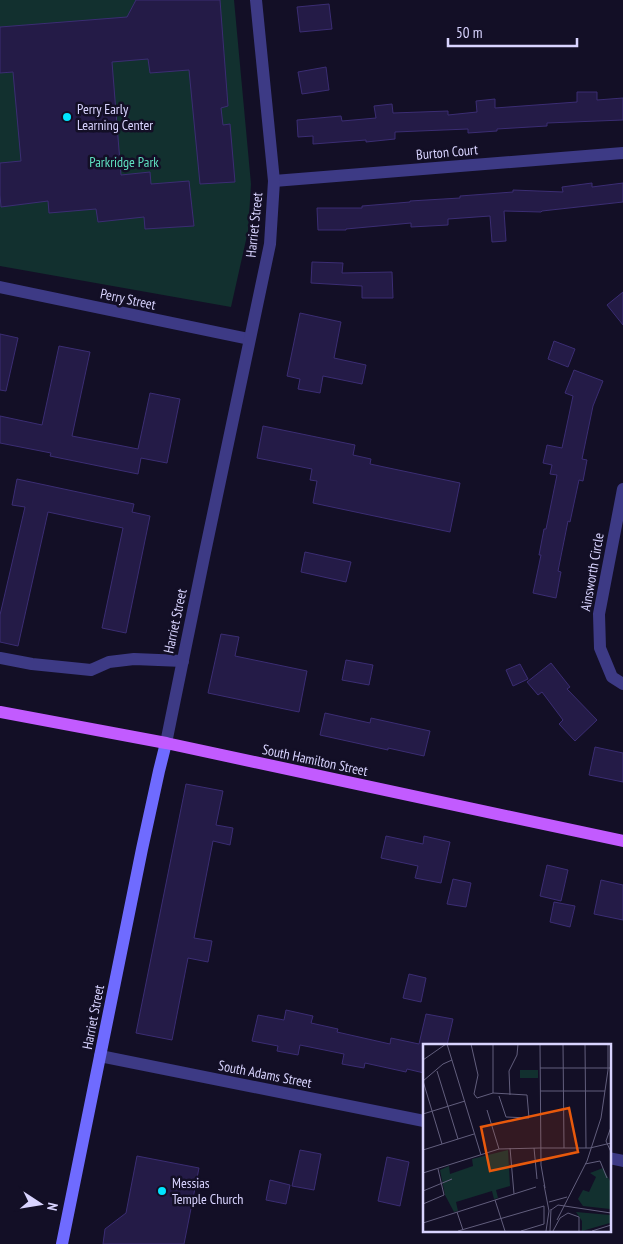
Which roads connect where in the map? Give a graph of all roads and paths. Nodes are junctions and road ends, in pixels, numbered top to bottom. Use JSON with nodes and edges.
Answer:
{"nodes":[{"id":1,"x":256,"y":0,"type":"edge"},
{"id":2,"x":623,"y":153,"type":"edge"},
{"id":3,"x":274,"y":181,"type":"junction"},
{"id":4,"x":0,"y":287,"type":"edge"},
{"id":5,"x":249,"y":339,"type":"junction"},
{"id":6,"x":623,"y":489,"type":"edge"},
{"id":7,"x":0,"y":658,"type":"edge"},
{"id":8,"x":182,"y":661,"type":"junction"},
{"id":9,"x":623,"y":684,"type":"edge"},
{"id":10,"x":0,"y":712,"type":"edge"},
{"id":11,"x":166,"y":743,"type":"junction"},
{"id":12,"x":623,"y":841,"type":"edge"},
{"id":13,"x":100,"y":1056,"type":"junction"},
{"id":14,"x":423,"y":1121,"type":"edge"},
{"id":15,"x":610,"y":1158,"type":"edge"},
{"id":16,"x":623,"y":1161,"type":"edge"},
{"id":17,"x":62,"y":1244,"type":"edge"}],
"edges":[{"from":1,"to":3,"type":"street","name":"Harriet Street"},
{"from":2,"to":3,"type":"street","name":"Burton Court"},
{"from":3,"to":5,"type":"street","name":"Harriet Street"},
{"from":4,"to":5,"type":"street","name":"Perry Street"},
{"from":5,"to":8,"type":"street","name":"Harriet Street"},
{"from":6,"to":9,"type":"street","name":"Ainsworth Circle"},
{"from":7,"to":8,"type":"street"},
{"from":8,"to":11,"type":"street","name":"Harriet Street"},
{"from":10,"to":11,"type":"main road","name":"South Hamilton Street"},
{"from":11,"to":12,"type":"main road","name":"South Hamilton Street"},
{"from":11,"to":13,"type":"main road","name":"Harriet Street"},
{"from":13,"to":14,"type":"street","name":"South Adams Street"},
{"from":13,"to":17,"type":"main road","name":"Harriet Street"},
{"from":15,"to":16,"type":"street"}]}
